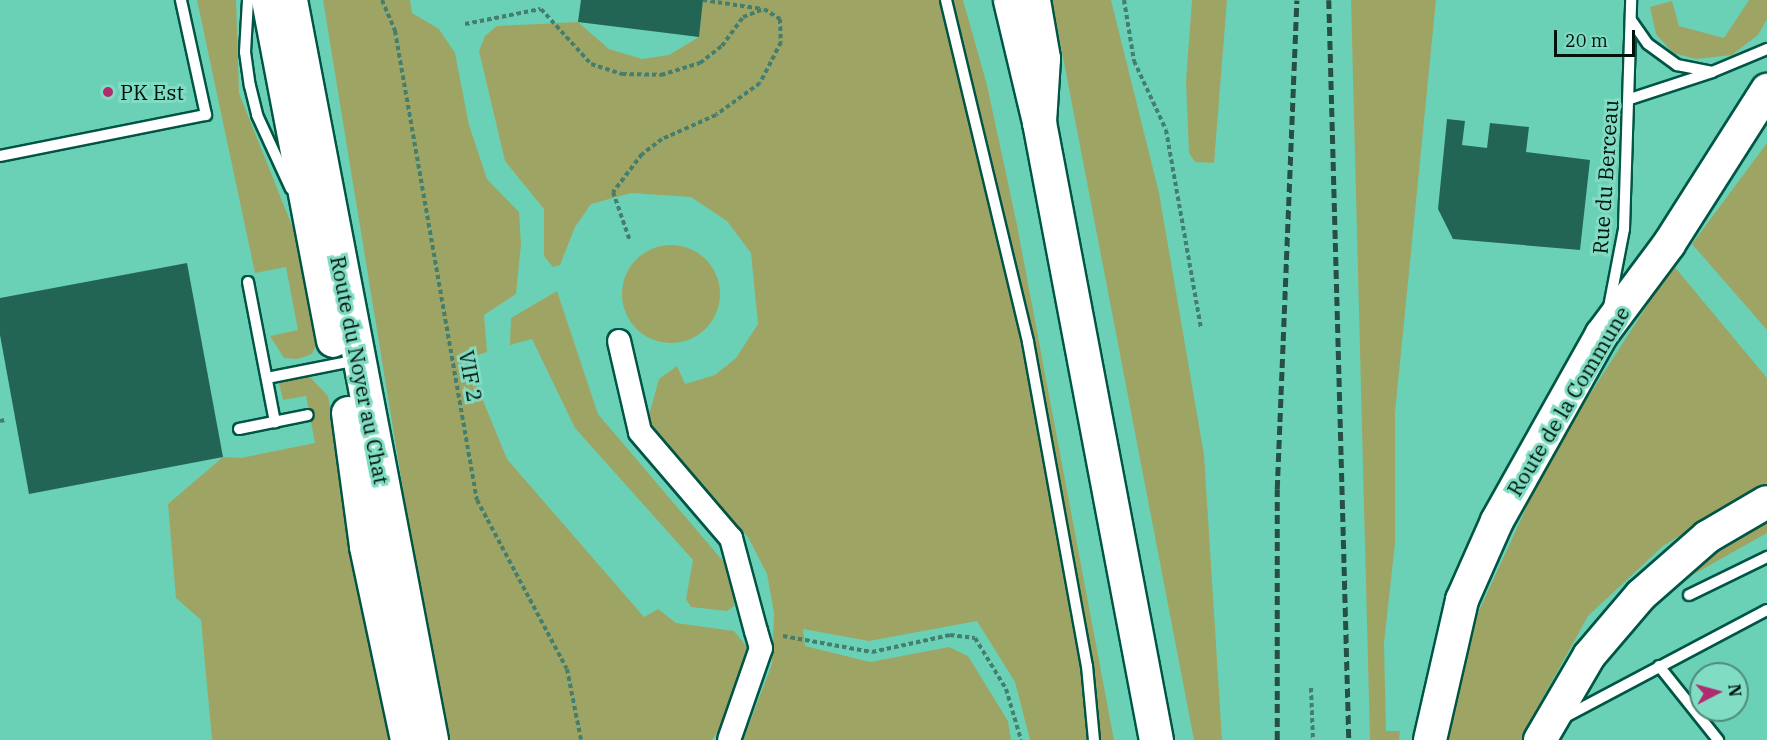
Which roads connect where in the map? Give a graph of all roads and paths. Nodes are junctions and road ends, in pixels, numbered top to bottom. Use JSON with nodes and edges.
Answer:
{"nodes":[{"id":1,"x":182,"y":0,"type":"edge"},
{"id":2,"x":248,"y":0,"type":"edge"},
{"id":3,"x":268,"y":0,"type":"edge"},
{"id":4,"x":291,"y":0,"type":"edge"},
{"id":5,"x":382,"y":0,"type":"edge"},
{"id":6,"x":703,"y":0,"type":"edge"},
{"id":7,"x":946,"y":0,"type":"edge"},
{"id":8,"x":1010,"y":0,"type":"edge"},
{"id":9,"x":1033,"y":0,"type":"edge"},
{"id":10,"x":1124,"y":0,"type":"edge"},
{"id":11,"x":1631,"y":0,"type":"edge"},
{"id":12,"x":764,"y":9,"type":"junction"},
{"id":13,"x":1631,"y":20,"type":"junction"},
{"id":14,"x":465,"y":24,"type":"dead end"},
{"id":15,"x":1767,"y":50,"type":"edge"},
{"id":16,"x":1712,"y":72,"type":"junction"},
{"id":17,"x":1767,"y":90,"type":"edge"},
{"id":18,"x":1630,"y":99,"type":"junction"},
{"id":19,"x":1039,"y":123,"type":"junction"},
{"id":20,"x":0,"y":156,"type":"edge"},
{"id":21,"x":309,"y":228,"type":"junction"},
{"id":22,"x":630,"y":241,"type":"dead end"},
{"id":23,"x":248,"y":282,"type":"dead end"},
{"id":24,"x":1201,"y":329,"type":"dead end"},
{"id":25,"x":1602,"y":334,"type":"junction"},
{"id":26,"x":619,"y":341,"type":"dead end"},
{"id":27,"x":348,"y":361,"type":"junction"},
{"id":28,"x":267,"y":378,"type":"junction"},
{"id":29,"x":308,"y":416,"type":"dead end"},
{"id":30,"x":275,"y":422,"type":"junction"},
{"id":31,"x":239,"y":429,"type":"dead end"},
{"id":32,"x":1767,"y":502,"type":"edge"},
{"id":33,"x":1767,"y":557,"type":"edge"},
{"id":34,"x":1689,"y":595,"type":"dead end"},
{"id":35,"x":1767,"y":610,"type":"edge"},
{"id":36,"x":756,"y":631,"type":"junction"},
{"id":37,"x":1659,"y":666,"type":"junction"},
{"id":38,"x":1311,"y":688,"type":"dead end"},
{"id":39,"x":1543,"y":733,"type":"edge"},
{"id":40,"x":407,"y":740,"type":"edge"},
{"id":41,"x":432,"y":740,"type":"edge"},
{"id":42,"x":581,"y":740,"type":"edge"},
{"id":43,"x":729,"y":740,"type":"edge"},
{"id":44,"x":1021,"y":740,"type":"edge"},
{"id":45,"x":1094,"y":740,"type":"edge"},
{"id":46,"x":1156,"y":740,"type":"edge"},
{"id":47,"x":1313,"y":740,"type":"edge"},
{"id":48,"x":1430,"y":740,"type":"edge"},
{"id":49,"x":1718,"y":740,"type":"edge"}],
"edges":[{"from":1,"to":20,"type":"lane"},
{"from":2,"to":21,"type":"lane"},
{"from":3,"to":21,"type":"street","name":"Route du Noyer au Chat"},
{"from":4,"to":27,"type":"street","name":"Route du Noyer au Chat"},
{"from":5,"to":42,"type":"path","name":"VIF 2"},
{"from":6,"to":12,"type":"path"},
{"from":7,"to":45,"type":"lane"},
{"from":8,"to":19,"type":"main road"},
{"from":9,"to":19,"type":"main road"},
{"from":10,"to":24,"type":"path"},
{"from":11,"to":13,"type":"lane","name":"Rue du Berceau"},
{"from":12,"to":14,"type":"path"},
{"from":12,"to":22,"type":"path"},
{"from":13,"to":16,"type":"lane"},
{"from":13,"to":18,"type":"lane","name":"Rue du Berceau"},
{"from":15,"to":16,"type":"lane"},
{"from":16,"to":18,"type":"lane"},
{"from":17,"to":25,"type":"street","name":"Route de la Commune"},
{"from":18,"to":25,"type":"lane","name":"Rue du Berceau"},
{"from":19,"to":46,"type":"main road"},
{"from":21,"to":27,"type":"street","name":"Route du Noyer au Chat"},
{"from":23,"to":28,"type":"lane"},
{"from":25,"to":48,"type":"street","name":"Route de la Commune"},
{"from":26,"to":36,"type":"street"},
{"from":27,"to":28,"type":"lane"},
{"from":27,"to":40,"type":"street","name":"Route du Noyer au Chat"},
{"from":27,"to":41,"type":"street","name":"Route du Noyer au Chat"},
{"from":28,"to":30,"type":"lane"},
{"from":29,"to":30,"type":"lane"},
{"from":30,"to":31,"type":"lane"},
{"from":32,"to":39,"type":"street"},
{"from":33,"to":34,"type":"lane"},
{"from":35,"to":37,"type":"lane"},
{"from":36,"to":43,"type":"street"},
{"from":36,"to":44,"type":"path"},
{"from":37,"to":39,"type":"lane"},
{"from":37,"to":49,"type":"lane"},
{"from":38,"to":47,"type":"path"}]}
